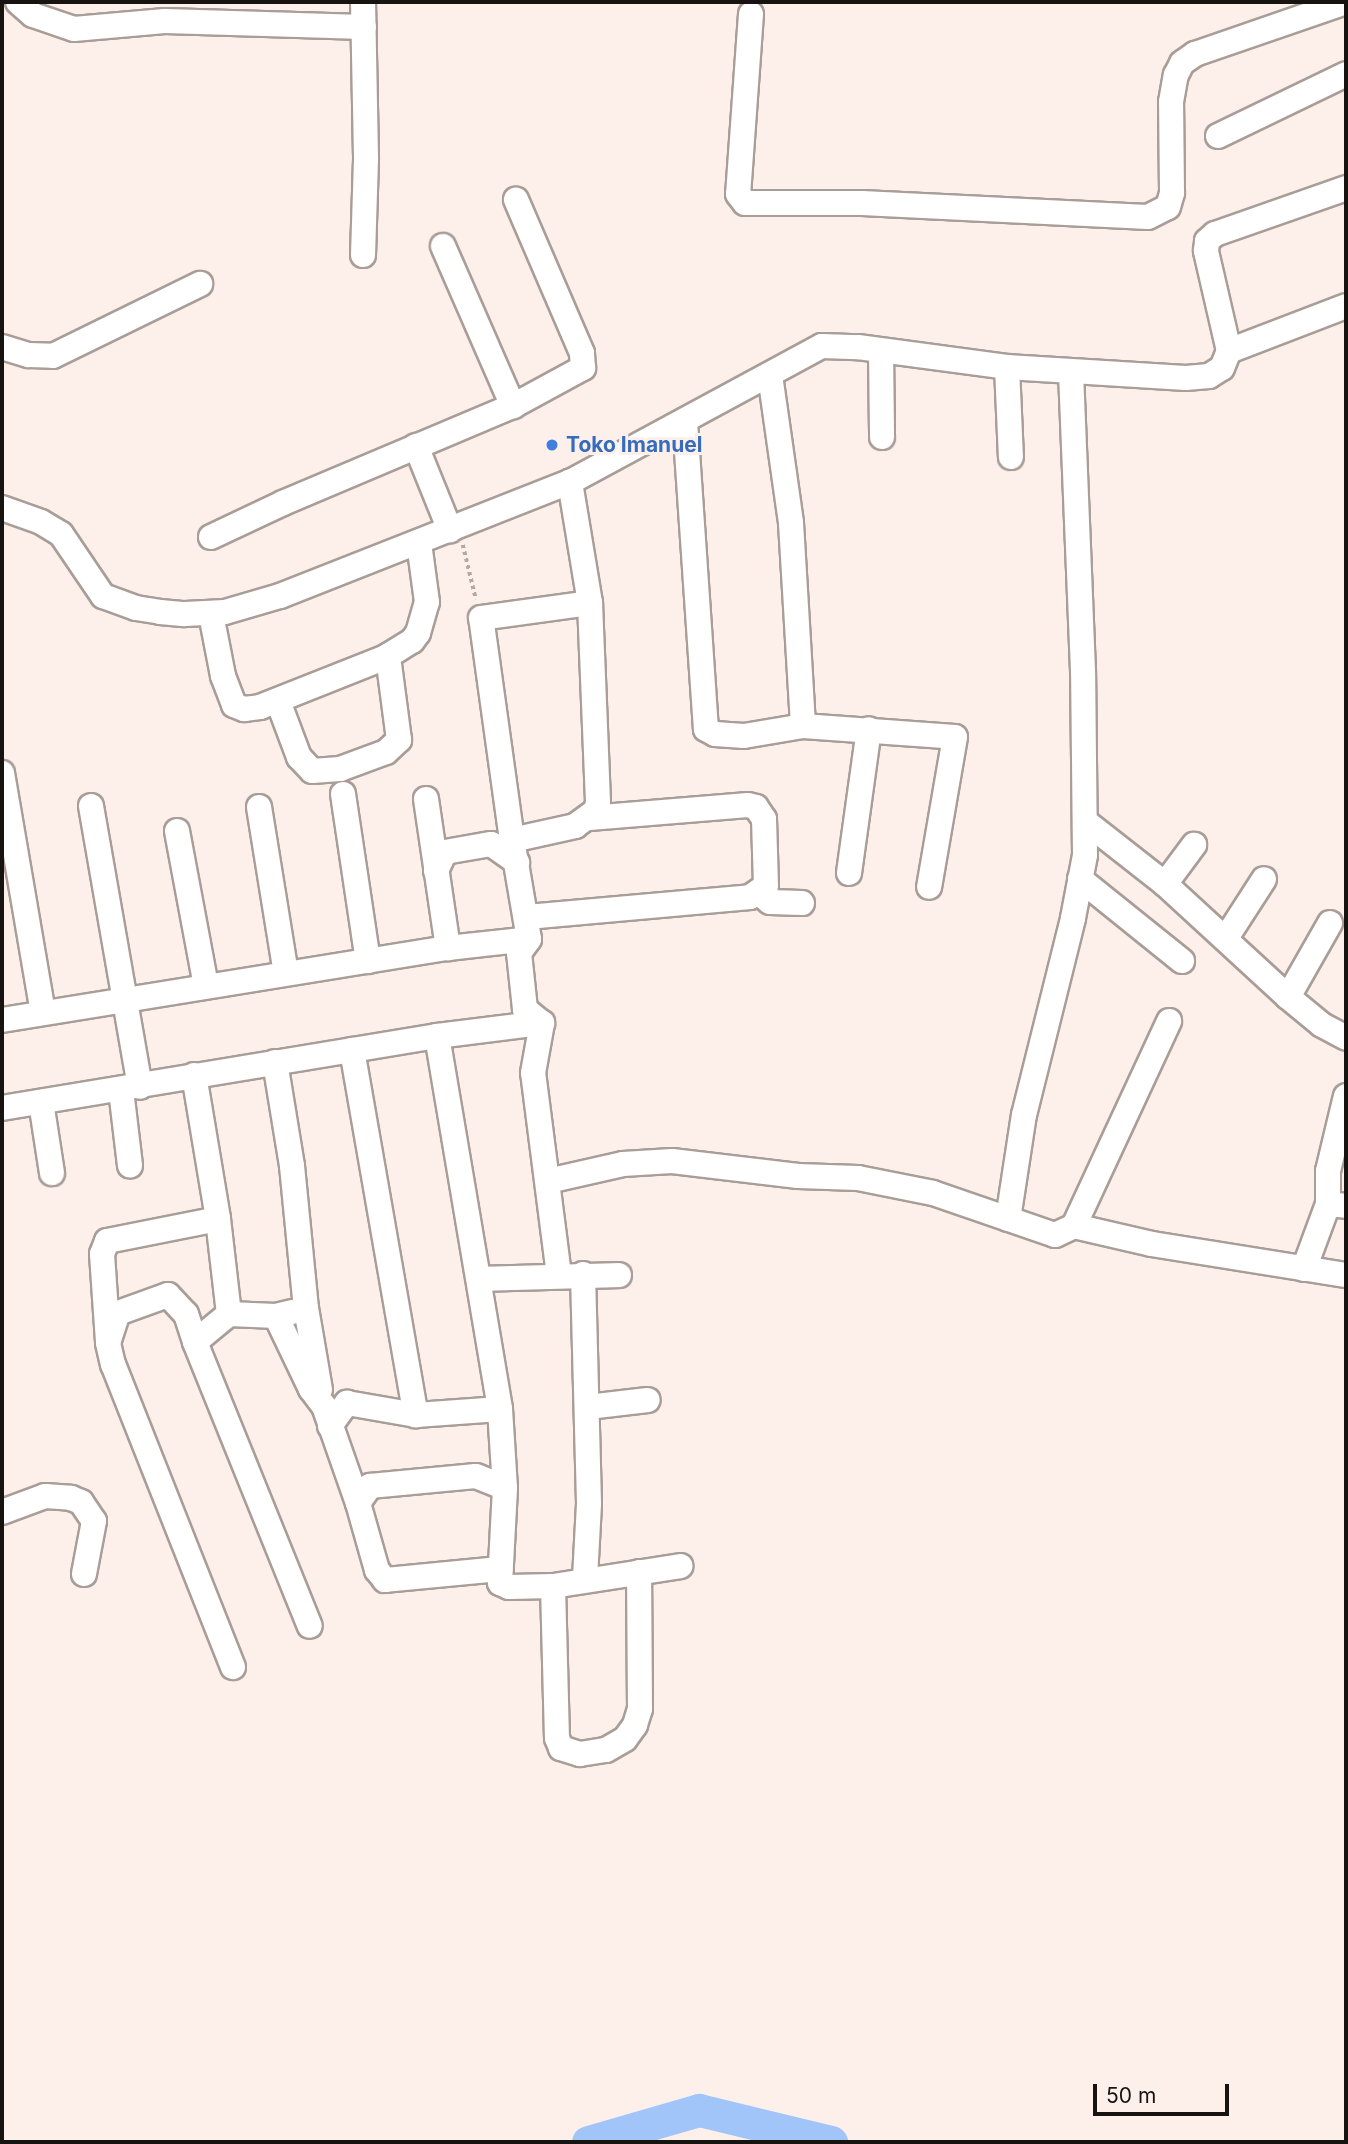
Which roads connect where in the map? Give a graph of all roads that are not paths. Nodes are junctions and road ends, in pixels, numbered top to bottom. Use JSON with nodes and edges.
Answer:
{"nodes":[{"id":1,"x":18,"y":2,"type":"edge"},
{"id":2,"x":363,"y":2,"type":"edge"},
{"id":3,"x":1346,"y":2,"type":"edge"},
{"id":4,"x":164,"y":11,"type":"edge"},
{"id":5,"x":751,"y":14,"type":"dead end"},
{"id":6,"x":364,"y":27,"type":"junction"},
{"id":7,"x":1346,"y":74,"type":"edge"},
{"id":8,"x":1218,"y":136,"type":"dead end"},
{"id":9,"x":1346,"y":188,"type":"edge"},
{"id":10,"x":516,"y":200,"type":"dead end"},
{"id":11,"x":443,"y":246,"type":"dead end"},
{"id":12,"x":363,"y":255,"type":"dead end"},
{"id":13,"x":200,"y":284,"type":"dead end"},
{"id":14,"x":1346,"y":306,"type":"edge"},
{"id":15,"x":2,"y":347,"type":"edge"},
{"id":16,"x":881,"y":351,"type":"junction"},
{"id":17,"x":1229,"y":351,"type":"junction"},
{"id":18,"x":1007,"y":367,"type":"junction"},
{"id":19,"x":1071,"y":371,"type":"junction"},
{"id":20,"x":770,"y":375,"type":"junction"},
{"id":21,"x":513,"y":406,"type":"junction"},
{"id":22,"x":685,"y":422,"type":"junction"},
{"id":23,"x":882,"y":437,"type":"dead end"},
{"id":24,"x":416,"y":446,"type":"junction"},
{"id":25,"x":1011,"y":457,"type":"dead end"},
{"id":26,"x":570,"y":482,"type":"junction"},
{"id":27,"x":2,"y":508,"type":"edge"},
{"id":28,"x":454,"y":528,"type":"junction"},
{"id":29,"x":211,"y":537,"type":"dead end"},
{"id":30,"x":419,"y":543,"type":"junction"},
{"id":31,"x":590,"y":603,"type":"junction"},
{"id":32,"x":211,"y":614,"type":"junction"},
{"id":33,"x":388,"y":656,"type":"junction"},
{"id":34,"x":278,"y":701,"type":"junction"},
{"id":35,"x":803,"y":726,"type":"junction"},
{"id":36,"x":869,"y":729,"type":"junction"},
{"id":37,"x":2,"y":773,"type":"edge"},
{"id":38,"x":343,"y":793,"type":"dead end"},
{"id":39,"x":426,"y":799,"type":"dead end"},
{"id":40,"x":91,"y":806,"type":"dead end"},
{"id":41,"x":260,"y":807,"type":"dead end"},
{"id":42,"x":590,"y":818,"type":"junction"},
{"id":43,"x":1086,"y":822,"type":"junction"},
{"id":44,"x":177,"y":831,"type":"dead end"},
{"id":45,"x":1194,"y":845,"type":"dead end"},
{"id":46,"x":514,"y":851,"type":"junction"},
{"id":47,"x":436,"y":871,"type":"junction"},
{"id":48,"x":849,"y":873,"type":"dead end"},
{"id":49,"x":1080,"y":879,"type":"junction"},
{"id":50,"x":1264,"y":879,"type":"dead end"},
{"id":51,"x":1165,"y":884,"type":"junction"},
{"id":52,"x":929,"y":887,"type":"dead end"},
{"id":53,"x":759,"y":893,"type":"junction"},
{"id":54,"x":802,"y":903,"type":"dead end"},
{"id":55,"x":1330,"y":923,"type":"dead end"},
{"id":56,"x":528,"y":928,"type":"junction"},
{"id":57,"x":1226,"y":938,"type":"junction"},
{"id":58,"x":448,"y":948,"type":"junction"},
{"id":59,"x":368,"y":961,"type":"junction"},
{"id":60,"x":1182,"y":961,"type":"dead end"},
{"id":61,"x":286,"y":974,"type":"junction"},
{"id":62,"x":206,"y":986,"type":"junction"},
{"id":63,"x":1289,"y":997,"type":"junction"},
{"id":64,"x":124,"y":999,"type":"junction"},
{"id":65,"x":43,"y":1013,"type":"junction"},
{"id":66,"x":2,"y":1020,"type":"edge"},
{"id":67,"x":1169,"y":1021,"type":"dead end"},
{"id":68,"x":542,"y":1023,"type":"junction"},
{"id":69,"x":437,"y":1036,"type":"junction"},
{"id":70,"x":1346,"y":1038,"type":"edge"},
{"id":71,"x":352,"y":1049,"type":"junction"},
{"id":72,"x":275,"y":1062,"type":"junction"},
{"id":73,"x":194,"y":1075,"type":"junction"},
{"id":74,"x":131,"y":1088,"type":"junction"},
{"id":75,"x":1346,"y":1096,"type":"edge"},
{"id":76,"x":41,"y":1102,"type":"junction"},
{"id":77,"x":2,"y":1108,"type":"edge"},
{"id":78,"x":130,"y":1165,"type":"dead end"},
{"id":79,"x":52,"y":1173,"type":"dead end"},
{"id":80,"x":548,"y":1181,"type":"junction"},
{"id":81,"x":1337,"y":1205,"type":"edge"},
{"id":82,"x":218,"y":1219,"type":"junction"},
{"id":83,"x":1008,"y":1219,"type":"junction"},
{"id":84,"x":1074,"y":1226,"type":"junction"},
{"id":85,"x":1304,"y":1269,"type":"junction"},
{"id":86,"x":571,"y":1275,"type":"junction"},
{"id":87,"x":619,"y":1275,"type":"dead end"},
{"id":88,"x":1346,"y":1275,"type":"edge"},
{"id":89,"x":480,"y":1279,"type":"junction"},
{"id":90,"x":306,"y":1308,"type":"junction"},
{"id":91,"x":228,"y":1310,"type":"junction"},
{"id":92,"x":186,"y":1314,"type":"junction"},
{"id":93,"x":276,"y":1316,"type":"junction"},
{"id":94,"x":195,"y":1342,"type":"junction"},
{"id":95,"x":108,"y":1343,"type":"junction"},
{"id":96,"x":648,"y":1400,"type":"dead end"},
{"id":97,"x":588,"y":1407,"type":"junction"},
{"id":98,"x":500,"y":1409,"type":"junction"},
{"id":99,"x":416,"y":1415,"type":"junction"},
{"id":100,"x":327,"y":1416,"type":"junction"},
{"id":101,"x":505,"y":1488,"type":"junction"},
{"id":102,"x":358,"y":1503,"type":"junction"},
{"id":103,"x":2,"y":1512,"type":"edge"},
{"id":104,"x":680,"y":1566,"type":"dead end"},
{"id":105,"x":500,"y":1569,"type":"junction"},
{"id":106,"x":639,"y":1572,"type":"junction"},
{"id":107,"x":84,"y":1574,"type":"dead end"},
{"id":108,"x":584,"y":1579,"type":"junction"},
{"id":109,"x":553,"y":1586,"type":"junction"},
{"id":110,"x":310,"y":1626,"type":"dead end"},
{"id":111,"x":233,"y":1667,"type":"dead end"}],
"edges":[{"from":1,"to":4,"type":"street"},
{"from":2,"to":6,"type":"street"},
{"from":3,"to":5,"type":"street"},
{"from":4,"to":6,"type":"street"},
{"from":6,"to":12,"type":"street"},
{"from":7,"to":8,"type":"street"},
{"from":9,"to":17,"type":"street"},
{"from":10,"to":21,"type":"street"},
{"from":11,"to":21,"type":"street"},
{"from":13,"to":15,"type":"street"},
{"from":14,"to":17,"type":"street"},
{"from":16,"to":18,"type":"street"},
{"from":16,"to":20,"type":"street"},
{"from":16,"to":23,"type":"street"},
{"from":17,"to":19,"type":"street"},
{"from":18,"to":19,"type":"street"},
{"from":18,"to":25,"type":"street"},
{"from":19,"to":43,"type":"street"},
{"from":20,"to":22,"type":"street"},
{"from":20,"to":35,"type":"street"},
{"from":21,"to":24,"type":"street"},
{"from":22,"to":26,"type":"street"},
{"from":22,"to":35,"type":"street"},
{"from":24,"to":28,"type":"street"},
{"from":24,"to":29,"type":"street"},
{"from":26,"to":28,"type":"street"},
{"from":26,"to":31,"type":"street"},
{"from":27,"to":32,"type":"street"},
{"from":28,"to":30,"type":"street"},
{"from":30,"to":32,"type":"street"},
{"from":30,"to":33,"type":"street"},
{"from":31,"to":42,"type":"street"},
{"from":31,"to":46,"type":"street"},
{"from":32,"to":34,"type":"street"},
{"from":33,"to":34,"type":"street"},
{"from":33,"to":34,"type":"street"},
{"from":35,"to":36,"type":"street"},
{"from":36,"to":48,"type":"street"},
{"from":36,"to":52,"type":"street"},
{"from":37,"to":65,"type":"street"},
{"from":38,"to":59,"type":"street"},
{"from":39,"to":47,"type":"street"},
{"from":40,"to":64,"type":"street"},
{"from":41,"to":61,"type":"street"},
{"from":42,"to":46,"type":"street"},
{"from":42,"to":53,"type":"street"},
{"from":43,"to":49,"type":"street"},
{"from":43,"to":51,"type":"street"},
{"from":44,"to":62,"type":"street"},
{"from":45,"to":51,"type":"street"},
{"from":46,"to":47,"type":"street"},
{"from":46,"to":56,"type":"street"},
{"from":47,"to":58,"type":"street"},
{"from":49,"to":60,"type":"street"},
{"from":49,"to":83,"type":"street"},
{"from":50,"to":57,"type":"street"},
{"from":51,"to":57,"type":"street"},
{"from":53,"to":54,"type":"street"},
{"from":53,"to":56,"type":"street"},
{"from":55,"to":63,"type":"street"},
{"from":56,"to":58,"type":"street"},
{"from":56,"to":68,"type":"street"},
{"from":57,"to":63,"type":"street"},
{"from":58,"to":59,"type":"street"},
{"from":59,"to":61,"type":"street"},
{"from":61,"to":62,"type":"street"},
{"from":62,"to":64,"type":"street"},
{"from":63,"to":70,"type":"street"},
{"from":64,"to":65,"type":"street"},
{"from":64,"to":74,"type":"street"},
{"from":65,"to":66,"type":"street"},
{"from":67,"to":84,"type":"street"},
{"from":68,"to":69,"type":"street"},
{"from":68,"to":80,"type":"street"},
{"from":69,"to":71,"type":"street"},
{"from":69,"to":89,"type":"street"},
{"from":71,"to":72,"type":"street"},
{"from":71,"to":99,"type":"street"},
{"from":72,"to":73,"type":"street"},
{"from":72,"to":90,"type":"street"},
{"from":73,"to":74,"type":"street"},
{"from":73,"to":82,"type":"street"},
{"from":74,"to":76,"type":"street"},
{"from":74,"to":78,"type":"street"},
{"from":75,"to":81,"type":"street"},
{"from":76,"to":77,"type":"street"},
{"from":76,"to":79,"type":"street"},
{"from":80,"to":83,"type":"street"},
{"from":80,"to":86,"type":"street"},
{"from":81,"to":85,"type":"street"},
{"from":82,"to":91,"type":"street"},
{"from":82,"to":95,"type":"street"},
{"from":83,"to":84,"type":"street"},
{"from":84,"to":85,"type":"street"},
{"from":85,"to":88,"type":"street"},
{"from":86,"to":87,"type":"street"},
{"from":86,"to":89,"type":"street"},
{"from":86,"to":97,"type":"street"},
{"from":89,"to":98,"type":"street"},
{"from":90,"to":93,"type":"street"},
{"from":90,"to":100,"type":"street"},
{"from":91,"to":92,"type":"street"},
{"from":91,"to":93,"type":"street"},
{"from":91,"to":94,"type":"street"},
{"from":92,"to":94,"type":"street"},
{"from":92,"to":95,"type":"street"},
{"from":93,"to":100,"type":"street"},
{"from":94,"to":110,"type":"street"},
{"from":95,"to":111,"type":"street"},
{"from":96,"to":97,"type":"street"},
{"from":97,"to":108,"type":"street"},
{"from":98,"to":99,"type":"street"},
{"from":98,"to":101,"type":"street"},
{"from":99,"to":100,"type":"street"},
{"from":100,"to":102,"type":"street"},
{"from":101,"to":102,"type":"street"},
{"from":101,"to":105,"type":"street"},
{"from":102,"to":105,"type":"street"},
{"from":103,"to":107,"type":"street"},
{"from":104,"to":106,"type":"street"},
{"from":105,"to":109,"type":"street"},
{"from":106,"to":108,"type":"street"},
{"from":106,"to":109,"type":"street"},
{"from":108,"to":109,"type":"street"}]}
